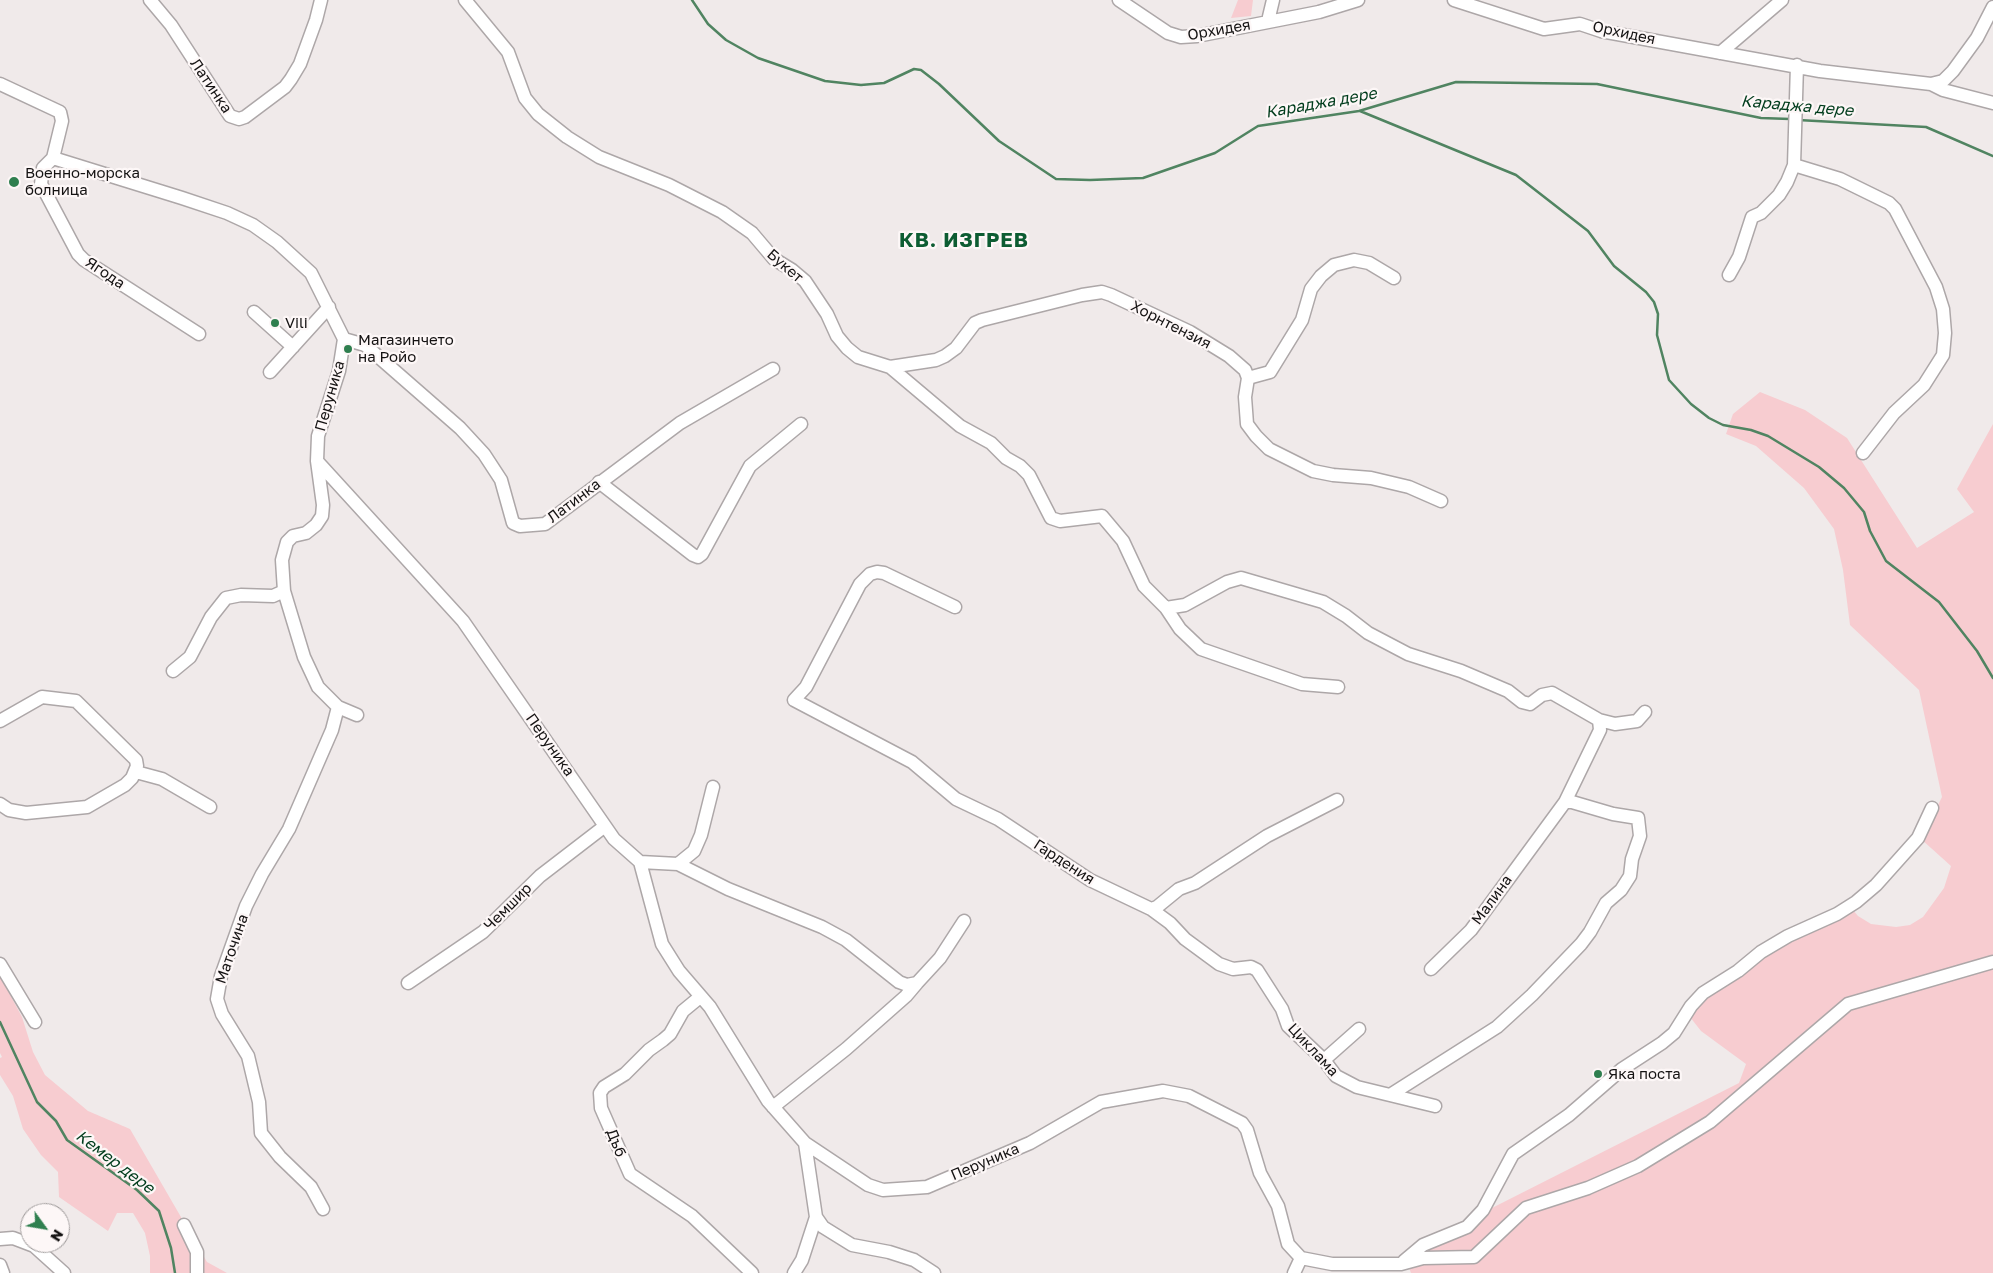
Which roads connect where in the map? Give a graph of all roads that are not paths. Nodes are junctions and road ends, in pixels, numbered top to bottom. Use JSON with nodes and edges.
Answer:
{"nodes":[{"id":1,"x":150,"y":0,"type":"edge"},
{"id":2,"x":321,"y":0,"type":"edge"},
{"id":3,"x":465,"y":0,"type":"edge"},
{"id":4,"x":1119,"y":0,"type":"edge"},
{"id":5,"x":1273,"y":0,"type":"edge"},
{"id":6,"x":1358,"y":0,"type":"edge"},
{"id":7,"x":1454,"y":0,"type":"edge"},
{"id":8,"x":1782,"y":0,"type":"edge"},
{"id":9,"x":1993,"y":6,"type":"edge"},
{"id":10,"x":1268,"y":21,"type":"junction"},
{"id":11,"x":1720,"y":53,"type":"junction"},
{"id":12,"x":1797,"y":65,"type":"junction"},
{"id":13,"x":0,"y":84,"type":"edge"},
{"id":14,"x":1931,"y":84,"type":"junction"},
{"id":15,"x":1993,"y":103,"type":"edge"},
{"id":16,"x":53,"y":158,"type":"junction"},
{"id":17,"x":1794,"y":165,"type":"junction"},
{"id":18,"x":1729,"y":275,"type":"dead end"},
{"id":19,"x":1394,"y":278,"type":"dead end"},
{"id":20,"x":329,"y":307,"type":"junction"},
{"id":21,"x":254,"y":312,"type":"dead end"},
{"id":22,"x":199,"y":334,"type":"dead end"},
{"id":23,"x":344,"y":339,"type":"junction"},
{"id":24,"x":293,"y":347,"type":"junction"},
{"id":25,"x":890,"y":367,"type":"junction"},
{"id":26,"x":772,"y":369,"type":"dead end"},
{"id":27,"x":270,"y":372,"type":"dead end"},
{"id":28,"x":1248,"y":378,"type":"junction"},
{"id":29,"x":801,"y":424,"type":"dead end"},
{"id":30,"x":1863,"y":453,"type":"dead end"},
{"id":31,"x":317,"y":462,"type":"junction"},
{"id":32,"x":599,"y":482,"type":"junction"},
{"id":33,"x":1441,"y":501,"type":"dead end"},
{"id":34,"x":284,"y":591,"type":"junction"},
{"id":35,"x":955,"y":607,"type":"dead end"},
{"id":36,"x":1166,"y":608,"type":"junction"},
{"id":37,"x":173,"y":671,"type":"dead end"},
{"id":38,"x":1338,"y":687,"type":"dead end"},
{"id":39,"x":338,"y":707,"type":"junction"},
{"id":40,"x":1645,"y":712,"type":"dead end"},
{"id":41,"x":357,"y":714,"type":"dead end"},
{"id":42,"x":1599,"y":720,"type":"junction"},
{"id":43,"x":0,"y":721,"type":"edge"},
{"id":44,"x":136,"y":772,"type":"junction"},
{"id":45,"x":713,"y":787,"type":"dead end"},
{"id":46,"x":1337,"y":800,"type":"dead end"},
{"id":47,"x":1565,"y":802,"type":"junction"},
{"id":48,"x":0,"y":804,"type":"edge"},
{"id":49,"x":210,"y":807,"type":"dead end"},
{"id":50,"x":1932,"y":808,"type":"dead end"},
{"id":51,"x":605,"y":826,"type":"junction"},
{"id":52,"x":640,"y":862,"type":"junction"},
{"id":53,"x":678,"y":864,"type":"junction"},
{"id":54,"x":1151,"y":909,"type":"junction"},
{"id":55,"x":964,"y":921,"type":"dead end"},
{"id":56,"x":1993,"y":962,"type":"edge"},
{"id":57,"x":0,"y":964,"type":"edge"},
{"id":58,"x":1219,"y":964,"type":"joint"},
{"id":59,"x":1431,"y":969,"type":"dead end"},
{"id":60,"x":408,"y":983,"type":"dead end"},
{"id":61,"x":917,"y":983,"type":"junction"},
{"id":62,"x":700,"y":997,"type":"junction"},
{"id":63,"x":35,"y":1022,"type":"dead end"},
{"id":64,"x":1359,"y":1030,"type":"dead end"},
{"id":65,"x":1324,"y":1060,"type":"junction"},
{"id":66,"x":1390,"y":1095,"type":"junction"},
{"id":67,"x":1434,"y":1106,"type":"dead end"},
{"id":68,"x":773,"y":1107,"type":"junction"},
{"id":69,"x":805,"y":1143,"type":"junction"},
{"id":70,"x":323,"y":1209,"type":"dead end"},
{"id":71,"x":816,"y":1217,"type":"junction"},
{"id":72,"x":184,"y":1225,"type":"dead end"},
{"id":73,"x":0,"y":1239,"type":"edge"},
{"id":74,"x":1301,"y":1258,"type":"junction"},
{"id":75,"x":1401,"y":1264,"type":"junction"},
{"id":76,"x":0,"y":1265,"type":"edge"},
{"id":77,"x":3,"y":1273,"type":"edge"},
{"id":78,"x":64,"y":1273,"type":"edge"},
{"id":79,"x":197,"y":1273,"type":"edge"},
{"id":80,"x":752,"y":1273,"type":"edge"},
{"id":81,"x":794,"y":1273,"type":"edge"},
{"id":82,"x":934,"y":1273,"type":"edge"},
{"id":83,"x":1294,"y":1273,"type":"edge"}],
"edges":[{"from":1,"to":2,"type":"street","name":"Латинка"},
{"from":3,"to":25,"type":"street","name":"Букет"},
{"from":4,"to":10,"type":"street","name":"Орхидея"},
{"from":5,"to":10,"type":"street"},
{"from":6,"to":10,"type":"street","name":"Орхидея"},
{"from":7,"to":11,"type":"street","name":"Орхидея"},
{"from":8,"to":11,"type":"street"},
{"from":9,"to":14,"type":"street"},
{"from":11,"to":12,"type":"street","name":"Орхидея"},
{"from":12,"to":14,"type":"street","name":"Орхидея"},
{"from":12,"to":17,"type":"street"},
{"from":13,"to":16,"type":"street"},
{"from":14,"to":15,"type":"street","name":"Орхидея"},
{"from":16,"to":20,"type":"street"},
{"from":16,"to":22,"type":"street","name":"Ягода"},
{"from":17,"to":18,"type":"street"},
{"from":17,"to":30,"type":"street"},
{"from":19,"to":28,"type":"street"},
{"from":20,"to":23,"type":"street"},
{"from":20,"to":24,"type":"street"},
{"from":21,"to":24,"type":"street"},
{"from":23,"to":31,"type":"street","name":"Перуника"},
{"from":23,"to":32,"type":"street","name":"Латинка"},
{"from":24,"to":27,"type":"street"},
{"from":25,"to":28,"type":"street","name":"Хорнтензия"},
{"from":25,"to":36,"type":"street","name":"Букет"},
{"from":26,"to":32,"type":"street","name":"Латинка"},
{"from":28,"to":33,"type":"street"},
{"from":29,"to":32,"type":"street"},
{"from":31,"to":34,"type":"street"},
{"from":31,"to":51,"type":"street","name":"Перуника"},
{"from":34,"to":37,"type":"street"},
{"from":34,"to":39,"type":"street"},
{"from":35,"to":54,"type":"street","name":"Гардения"},
{"from":36,"to":38,"type":"street"},
{"from":36,"to":42,"type":"street"},
{"from":39,"to":41,"type":"street"},
{"from":39,"to":70,"type":"street","name":"Маточина"},
{"from":40,"to":42,"type":"street"},
{"from":42,"to":47,"type":"street"},
{"from":43,"to":44,"type":"street"},
{"from":44,"to":48,"type":"street"},
{"from":44,"to":49,"type":"street"},
{"from":45,"to":53,"type":"street"},
{"from":46,"to":54,"type":"street"},
{"from":47,"to":59,"type":"street","name":"Малина"},
{"from":47,"to":66,"type":"street"},
{"from":50,"to":75,"type":"street"},
{"from":51,"to":52,"type":"street","name":"Перуника"},
{"from":51,"to":60,"type":"street","name":"Чемшир"},
{"from":52,"to":53,"type":"street"},
{"from":52,"to":62,"type":"street","name":"Перуника"},
{"from":53,"to":61,"type":"street"},
{"from":54,"to":58,"type":"street","name":"Гардения"},
{"from":55,"to":61,"type":"street"},
{"from":56,"to":75,"type":"street"},
{"from":57,"to":63,"type":"street"},
{"from":58,"to":65,"type":"street","name":"Циклама"},
{"from":61,"to":68,"type":"street"},
{"from":62,"to":68,"type":"street","name":"Перуника"},
{"from":62,"to":80,"type":"street","name":"Дъб"},
{"from":64,"to":65,"type":"street"},
{"from":65,"to":66,"type":"street","name":"Циклама"},
{"from":66,"to":67,"type":"street","name":"Циклама"},
{"from":68,"to":69,"type":"street","name":"Перуника"},
{"from":69,"to":71,"type":"street"},
{"from":69,"to":74,"type":"street","name":"Перуника"},
{"from":71,"to":81,"type":"street"},
{"from":71,"to":82,"type":"street"},
{"from":72,"to":79,"type":"street"},
{"from":73,"to":78,"type":"street"},
{"from":74,"to":75,"type":"street"},
{"from":74,"to":83,"type":"street"},
{"from":76,"to":77,"type":"street"}]}
